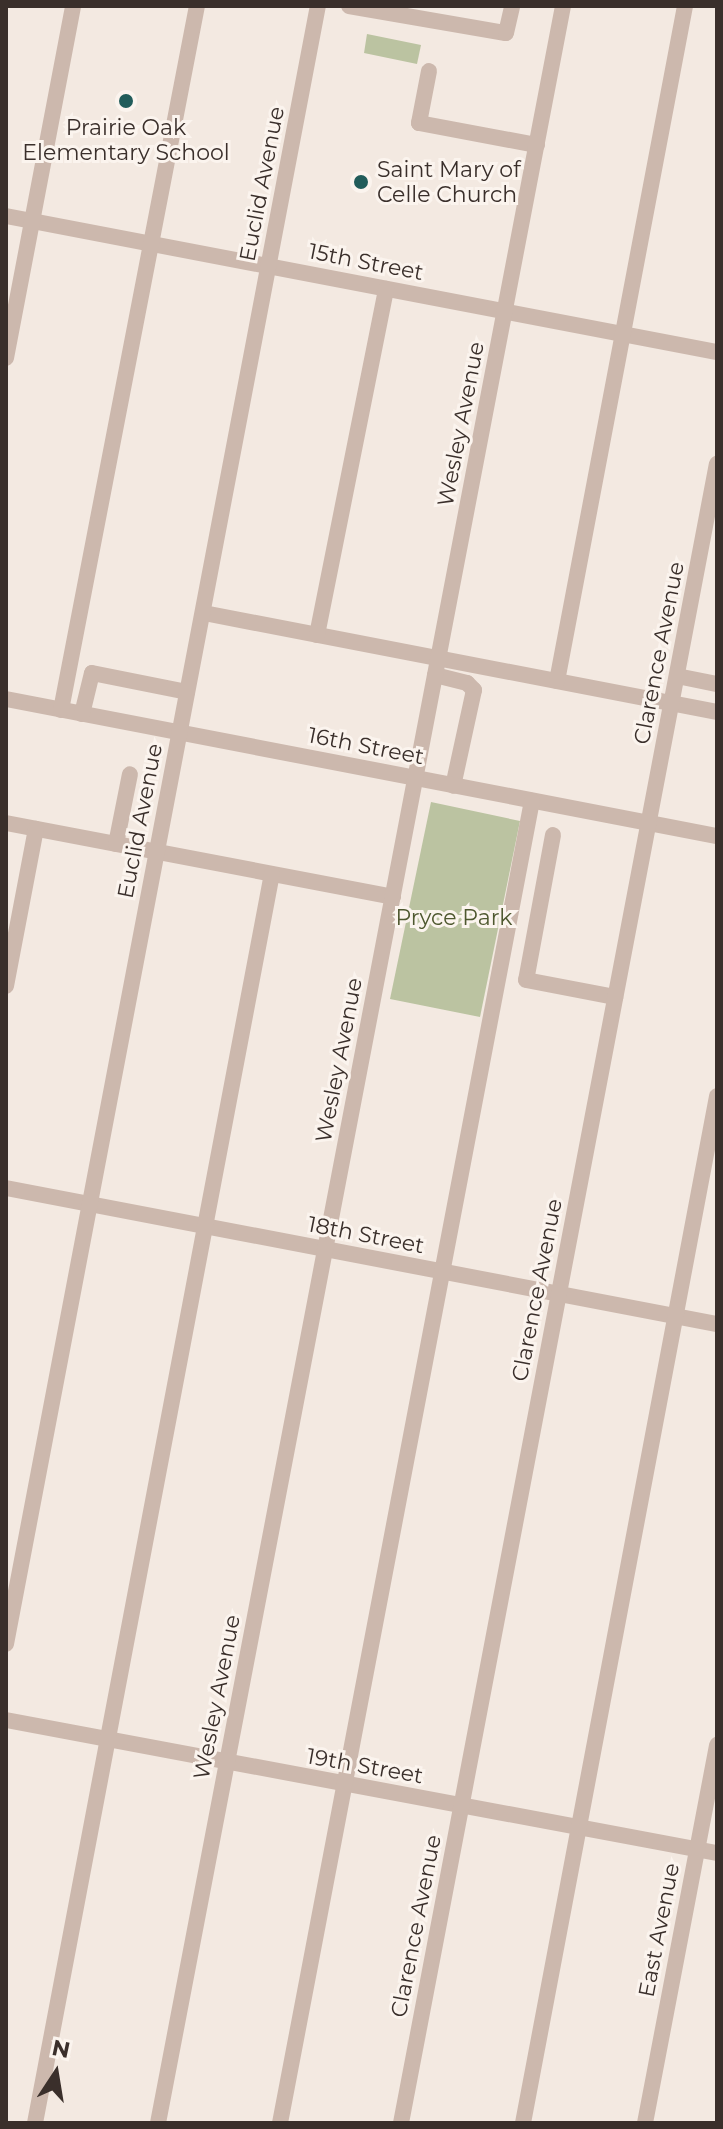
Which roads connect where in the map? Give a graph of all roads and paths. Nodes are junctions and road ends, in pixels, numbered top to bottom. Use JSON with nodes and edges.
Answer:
{"nodes":[{"id":1,"x":73,"y":6,"type":"edge"},
{"id":2,"x":197,"y":6,"type":"edge"},
{"id":3,"x":318,"y":6,"type":"edge"},
{"id":4,"x":349,"y":6,"type":"edge"},
{"id":5,"x":441,"y":6,"type":"edge"},
{"id":6,"x":512,"y":6,"type":"edge"},
{"id":7,"x":563,"y":6,"type":"edge"},
{"id":8,"x":685,"y":6,"type":"edge"},
{"id":9,"x":419,"y":18,"type":"junction"},
{"id":10,"x":429,"y":71,"type":"dead end"},
{"id":11,"x":537,"y":145,"type":"junction"},
{"id":12,"x":6,"y":216,"type":"edge"},
{"id":13,"x":32,"y":221,"type":"junction"},
{"id":14,"x":151,"y":244,"type":"junction"},
{"id":15,"x":269,"y":266,"type":"junction"},
{"id":16,"x":386,"y":289,"type":"junction"},
{"id":17,"x":505,"y":311,"type":"junction"},
{"id":18,"x":623,"y":334,"type":"junction"},
{"id":19,"x":717,"y":352,"type":"edge"},
{"id":20,"x":6,"y":358,"type":"edge"},
{"id":21,"x":717,"y":464,"type":"edge"},
{"id":22,"x":204,"y":613,"type":"junction"},
{"id":23,"x":317,"y":635,"type":"junction"},
{"id":24,"x":437,"y":667,"type":"junction"},
{"id":25,"x":677,"y":676,"type":"junction"},
{"id":26,"x":557,"y":681,"type":"junction"},
{"id":27,"x":717,"y":684,"type":"edge"},
{"id":28,"x":187,"y":692,"type":"junction"},
{"id":29,"x":6,"y":699,"type":"edge"},
{"id":30,"x":671,"y":704,"type":"junction"},
{"id":31,"x":61,"y":710,"type":"junction"},
{"id":32,"x":717,"y":712,"type":"edge"},
{"id":33,"x":82,"y":714,"type":"junction"},
{"id":34,"x":180,"y":733,"type":"junction"},
{"id":35,"x":130,"y":774,"type":"dead end"},
{"id":36,"x":416,"y":778,"type":"junction"},
{"id":37,"x":453,"y":786,"type":"junction"},
{"id":38,"x":532,"y":801,"type":"junction"},
{"id":39,"x":6,"y":823,"type":"edge"},
{"id":40,"x":649,"y":823,"type":"junction"},
{"id":41,"x":36,"y":829,"type":"junction"},
{"id":42,"x":553,"y":835,"type":"dead end"},
{"id":43,"x":717,"y":836,"type":"edge"},
{"id":44,"x":116,"y":844,"type":"junction"},
{"id":45,"x":157,"y":852,"type":"junction"},
{"id":46,"x":272,"y":874,"type":"junction"},
{"id":47,"x":393,"y":897,"type":"junction"},
{"id":48,"x":498,"y":975,"type":"junction"},
{"id":49,"x":526,"y":980,"type":"junction"},
{"id":50,"x":6,"y":986,"type":"edge"},
{"id":51,"x":615,"y":997,"type":"junction"},
{"id":52,"x":717,"y":1096,"type":"edge"},
{"id":53,"x":6,"y":1188,"type":"edge"},
{"id":54,"x":90,"y":1204,"type":"junction"},
{"id":55,"x":206,"y":1227,"type":"junction"},
{"id":56,"x":325,"y":1249,"type":"junction"},
{"id":57,"x":440,"y":1272,"type":"junction"},
{"id":58,"x":559,"y":1294,"type":"junction"},
{"id":59,"x":674,"y":1316,"type":"junction"},
{"id":60,"x":717,"y":1324,"type":"edge"},
{"id":61,"x":6,"y":1644,"type":"edge"},
{"id":62,"x":6,"y":1720,"type":"edge"},
{"id":63,"x":109,"y":1740,"type":"junction"},
{"id":64,"x":717,"y":1745,"type":"edge"},
{"id":65,"x":227,"y":1763,"type":"junction"},
{"id":66,"x":344,"y":1785,"type":"junction"},
{"id":67,"x":462,"y":1805,"type":"junction"},
{"id":68,"x":579,"y":1827,"type":"junction"},
{"id":69,"x":697,"y":1850,"type":"junction"},
{"id":70,"x":717,"y":1853,"type":"edge"},
{"id":71,"x":35,"y":2123,"type":"edge"},
{"id":72,"x":158,"y":2123,"type":"edge"},
{"id":73,"x":280,"y":2123,"type":"edge"},
{"id":74,"x":401,"y":2123,"type":"edge"},
{"id":75,"x":523,"y":2123,"type":"edge"},
{"id":76,"x":645,"y":2123,"type":"edge"}],
"edges":[{"from":1,"to":13,"type":"street"},
{"from":2,"to":14,"type":"street"},
{"from":3,"to":15,"type":"street","name":"Euclid Avenue"},
{"from":4,"to":9,"type":"street"},
{"from":5,"to":9,"type":"street"},
{"from":6,"to":9,"type":"street"},
{"from":7,"to":11,"type":"street","name":"Wesley Avenue"},
{"from":8,"to":18,"type":"street"},
{"from":10,"to":11,"type":"street"},
{"from":11,"to":17,"type":"street","name":"Wesley Avenue"},
{"from":12,"to":13,"type":"street","name":"15th Street"},
{"from":13,"to":14,"type":"street","name":"15th Street"},
{"from":13,"to":20,"type":"street"},
{"from":14,"to":15,"type":"street","name":"15th Street"},
{"from":14,"to":31,"type":"street"},
{"from":15,"to":16,"type":"street","name":"15th Street"},
{"from":15,"to":22,"type":"street","name":"Euclid Avenue"},
{"from":16,"to":17,"type":"street","name":"15th Street"},
{"from":16,"to":23,"type":"street"},
{"from":17,"to":18,"type":"street","name":"15th Street"},
{"from":17,"to":24,"type":"street","name":"Wesley Avenue"},
{"from":18,"to":19,"type":"street","name":"15th Street"},
{"from":18,"to":26,"type":"street"},
{"from":21,"to":25,"type":"street","name":"Clarence Avenue"},
{"from":22,"to":23,"type":"street"},
{"from":22,"to":28,"type":"street","name":"Euclid Avenue"},
{"from":23,"to":24,"type":"street"},
{"from":24,"to":26,"type":"street"},
{"from":24,"to":36,"type":"street","name":"Wesley Avenue"},
{"from":24,"to":37,"type":"street"},
{"from":25,"to":27,"type":"street"},
{"from":25,"to":30,"type":"street","name":"Clarence Avenue"},
{"from":26,"to":30,"type":"street"},
{"from":28,"to":33,"type":"street"},
{"from":28,"to":34,"type":"street","name":"Euclid Avenue"},
{"from":29,"to":31,"type":"street","name":"16th Street"},
{"from":30,"to":32,"type":"street"},
{"from":30,"to":40,"type":"street","name":"Clarence Avenue"},
{"from":31,"to":33,"type":"street","name":"16th Street"},
{"from":33,"to":34,"type":"street","name":"16th Street"},
{"from":34,"to":36,"type":"street","name":"16th Street"},
{"from":34,"to":45,"type":"street","name":"Euclid Avenue"},
{"from":35,"to":44,"type":"street"},
{"from":36,"to":37,"type":"street","name":"16th Street"},
{"from":36,"to":47,"type":"street","name":"Wesley Avenue"},
{"from":37,"to":38,"type":"street","name":"16th Street"},
{"from":38,"to":40,"type":"street","name":"16th Street"},
{"from":38,"to":48,"type":"street"},
{"from":39,"to":41,"type":"street"},
{"from":40,"to":43,"type":"street","name":"16th Street"},
{"from":40,"to":51,"type":"street","name":"Clarence Avenue"},
{"from":41,"to":44,"type":"street"},
{"from":41,"to":50,"type":"street"},
{"from":42,"to":49,"type":"street"},
{"from":44,"to":45,"type":"street"},
{"from":45,"to":46,"type":"street"},
{"from":45,"to":54,"type":"street","name":"Euclid Avenue"},
{"from":46,"to":47,"type":"street"},
{"from":46,"to":55,"type":"street"},
{"from":47,"to":56,"type":"street","name":"Wesley Avenue"},
{"from":48,"to":49,"type":"street"},
{"from":48,"to":57,"type":"street"},
{"from":49,"to":51,"type":"street"},
{"from":51,"to":58,"type":"street","name":"Clarence Avenue"},
{"from":52,"to":59,"type":"street"},
{"from":53,"to":54,"type":"street","name":"18th Street"},
{"from":54,"to":55,"type":"street","name":"18th Street"},
{"from":54,"to":61,"type":"street","name":"Euclid Avenue"},
{"from":55,"to":56,"type":"street","name":"18th Street"},
{"from":55,"to":63,"type":"street"},
{"from":56,"to":57,"type":"street","name":"18th Street"},
{"from":56,"to":65,"type":"street","name":"Wesley Avenue"},
{"from":57,"to":58,"type":"street","name":"18th Street"},
{"from":57,"to":66,"type":"street"},
{"from":58,"to":59,"type":"street","name":"18th Street"},
{"from":58,"to":67,"type":"street","name":"Clarence Avenue"},
{"from":59,"to":60,"type":"street","name":"18th Street"},
{"from":59,"to":68,"type":"street"},
{"from":62,"to":63,"type":"street","name":"19th Street"},
{"from":63,"to":65,"type":"street","name":"19th Street"},
{"from":63,"to":71,"type":"street"},
{"from":64,"to":69,"type":"street","name":"East Avenue"},
{"from":65,"to":66,"type":"street","name":"19th Street"},
{"from":65,"to":72,"type":"street","name":"Wesley Avenue"},
{"from":66,"to":67,"type":"street","name":"19th Street"},
{"from":66,"to":73,"type":"street"},
{"from":67,"to":68,"type":"street","name":"19th Street"},
{"from":67,"to":74,"type":"street","name":"Clarence Avenue"},
{"from":68,"to":69,"type":"street","name":"19th Street"},
{"from":68,"to":75,"type":"street"},
{"from":69,"to":70,"type":"street","name":"19th Street"},
{"from":69,"to":76,"type":"street","name":"East Avenue"}]}
